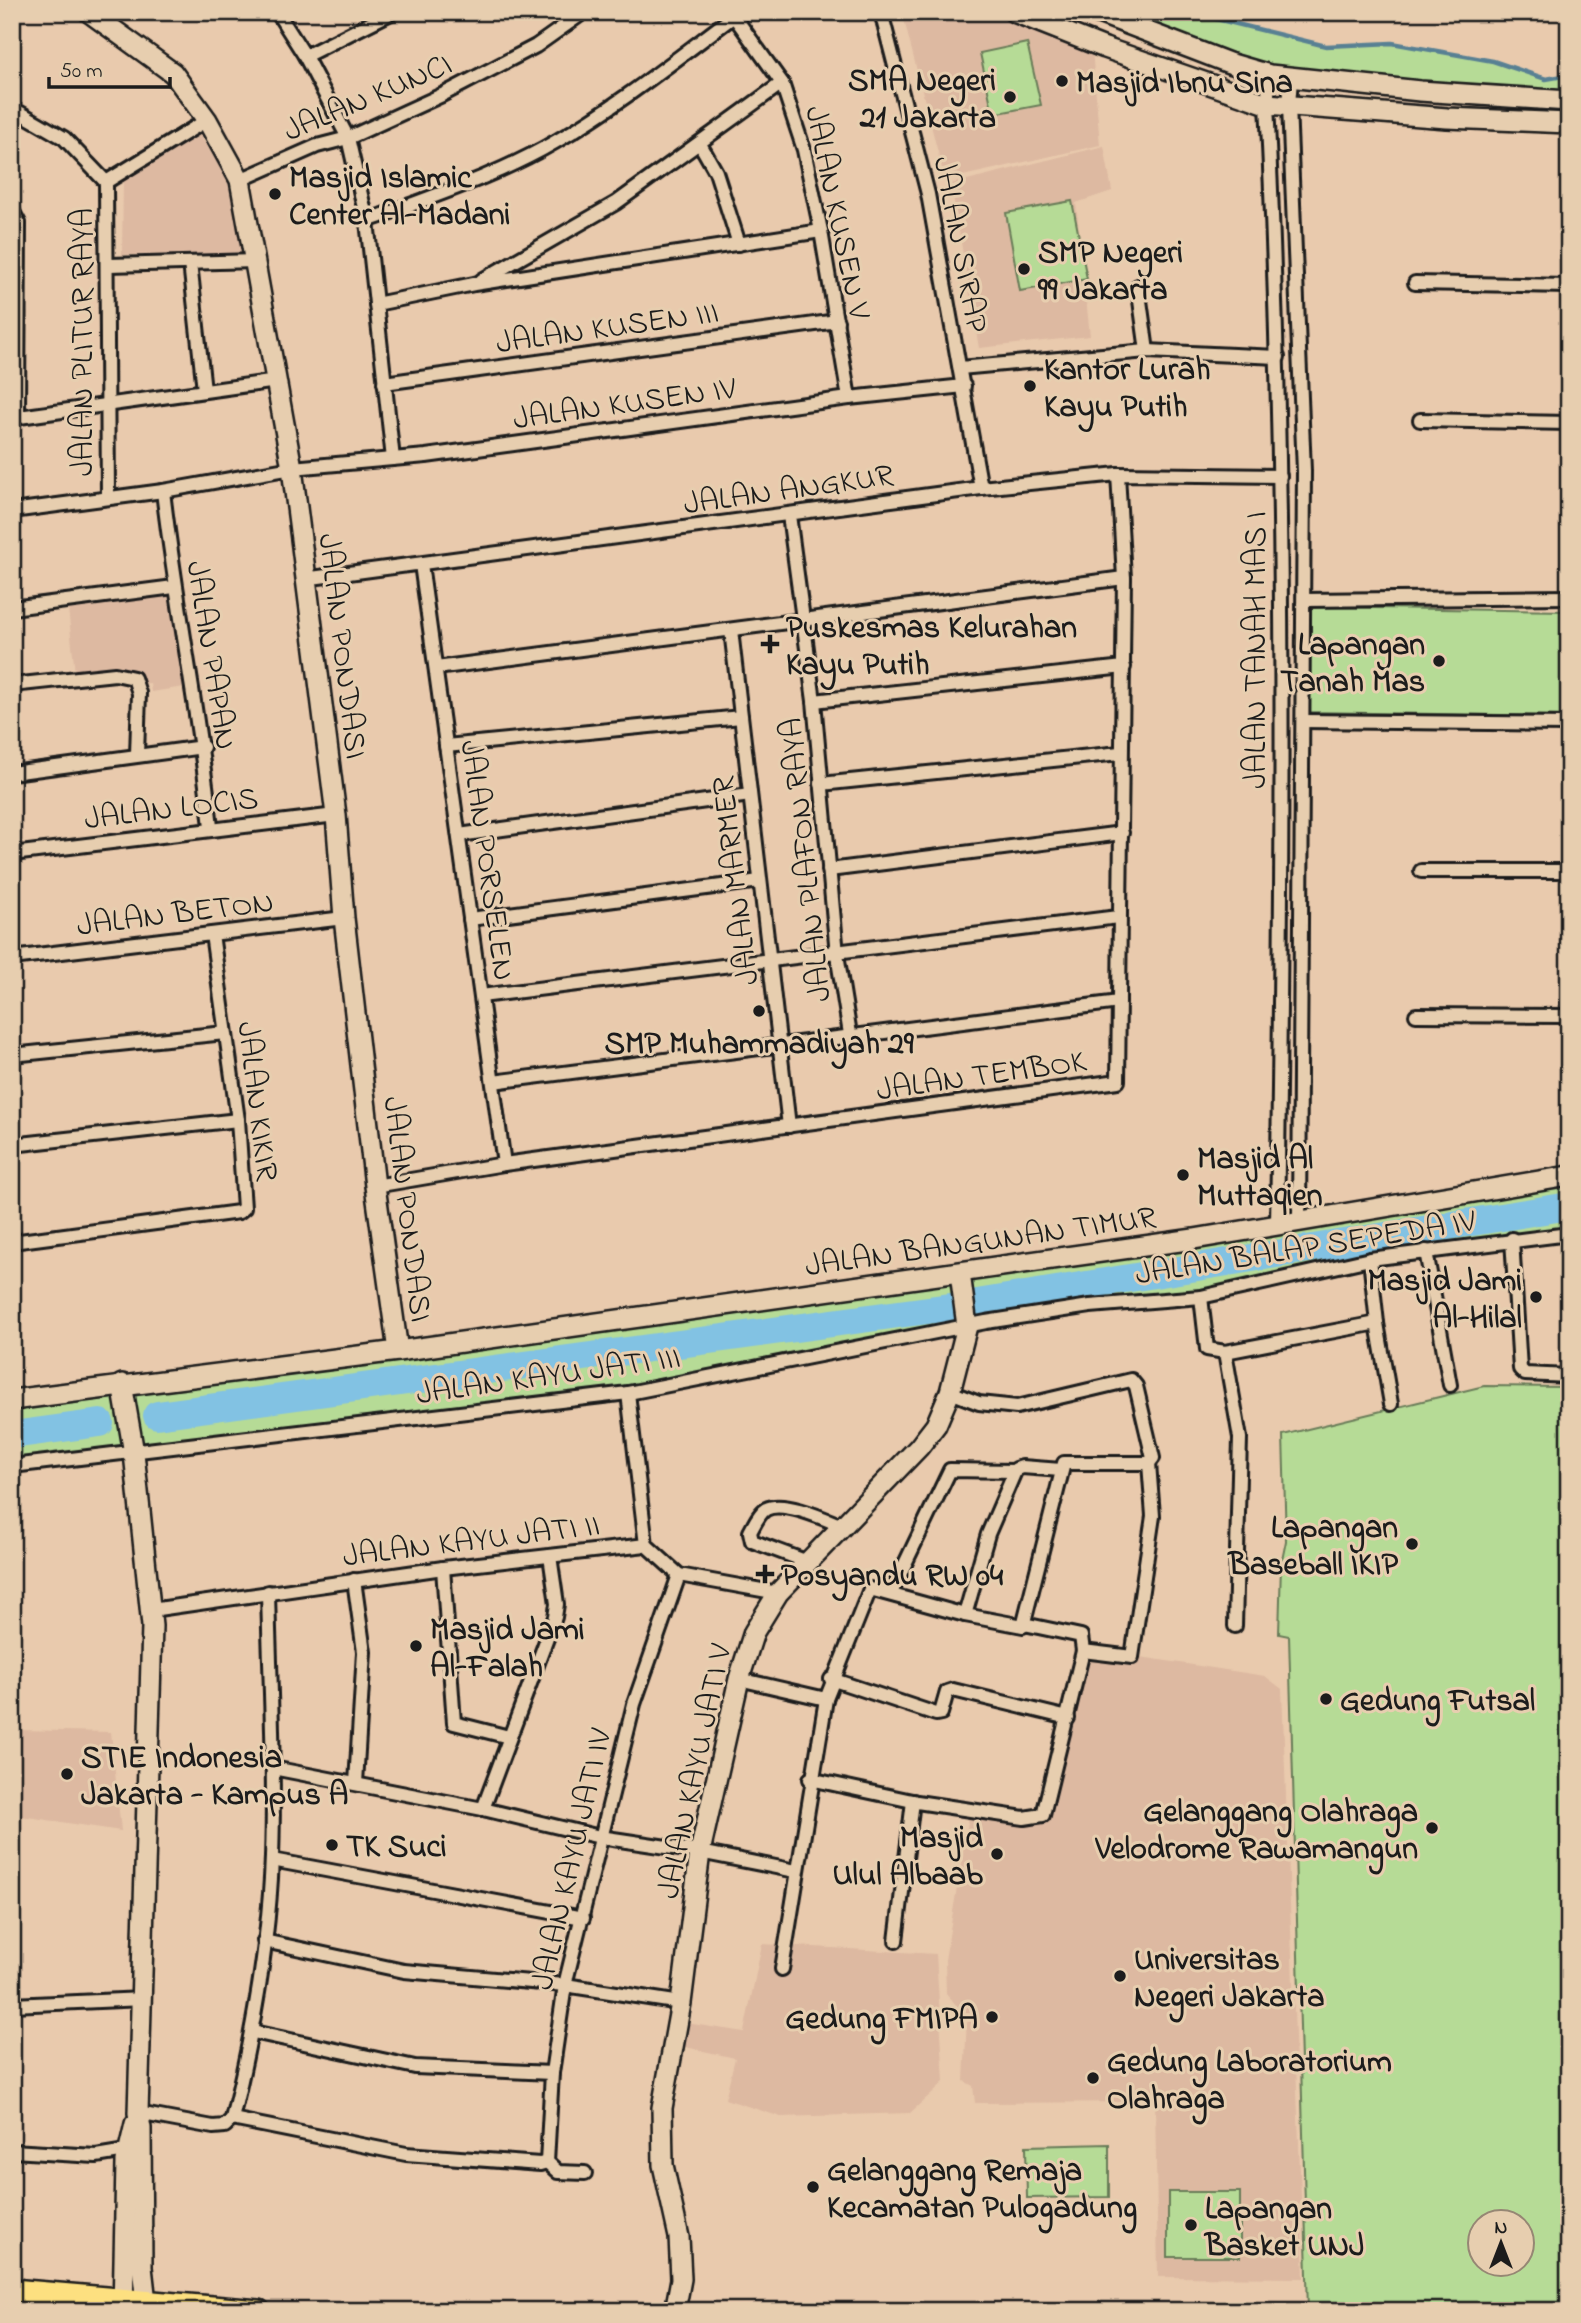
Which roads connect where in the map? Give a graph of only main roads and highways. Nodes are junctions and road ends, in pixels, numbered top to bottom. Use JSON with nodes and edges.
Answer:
{"nodes":[{"id":1,"x":12,"y":2290,"type":"edge"},
{"id":2,"x":123,"y":2306,"type":"edge"},
{"id":3,"x":146,"y":2306,"type":"edge"},
{"id":4,"x":259,"y":2311,"type":"edge"}],
"edges":[{"from":1,"to":2,"type":"main road"},
{"from":2,"to":3,"type":"main road"},
{"from":3,"to":4,"type":"main road"}]}
